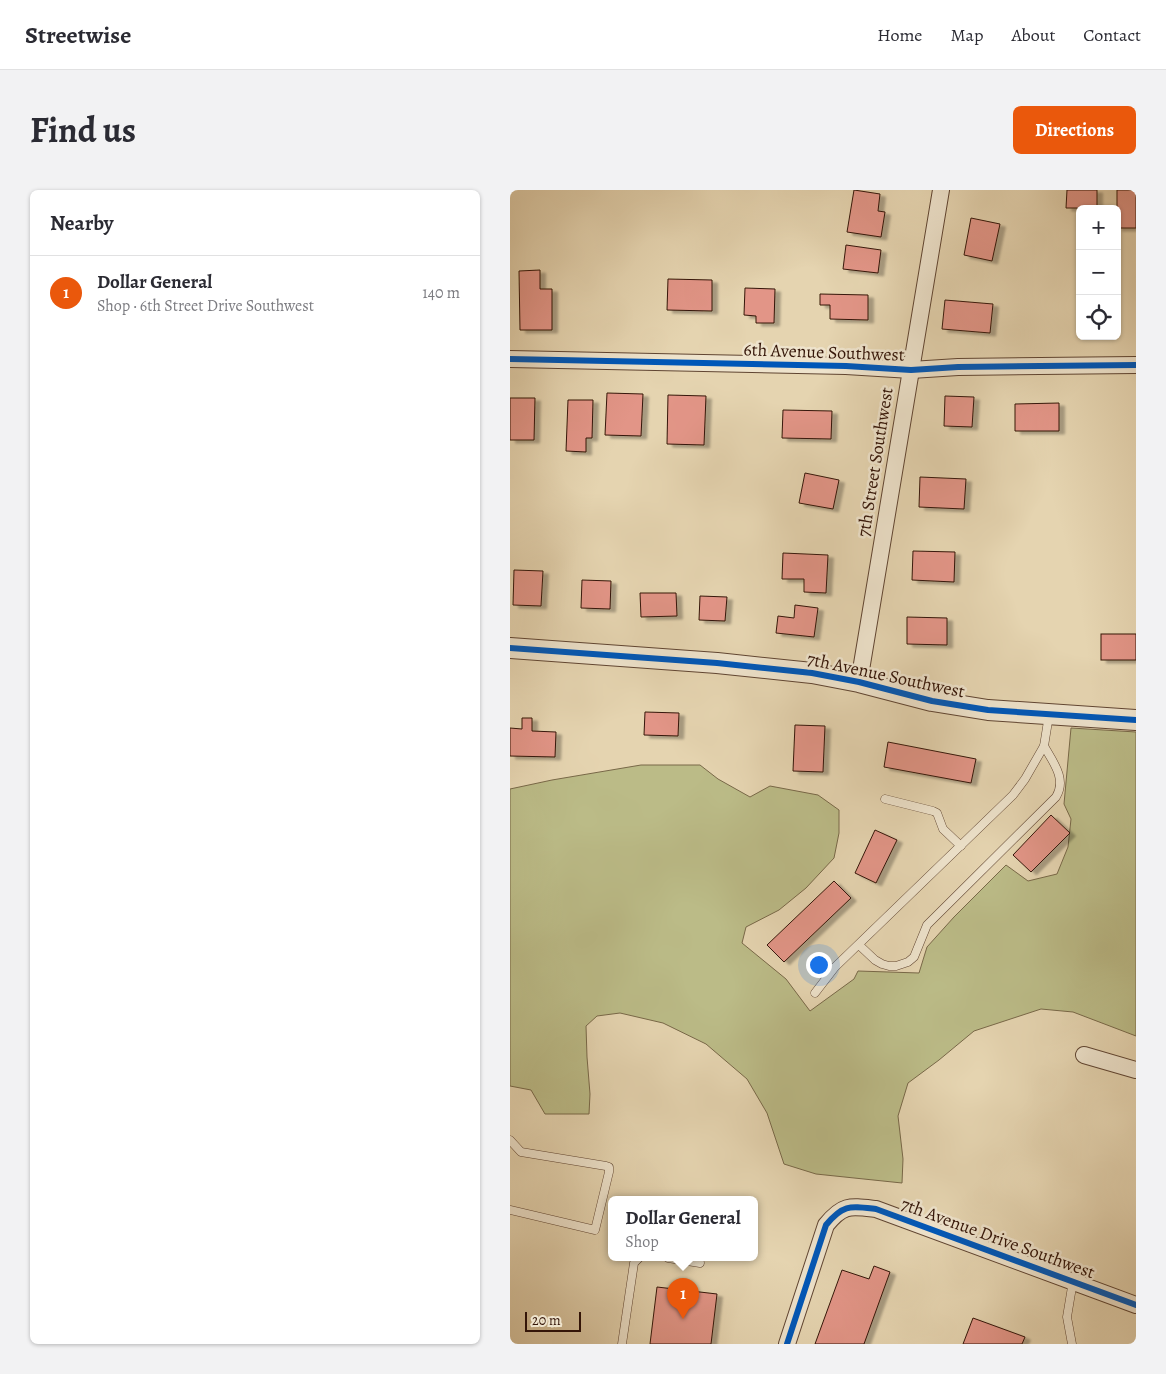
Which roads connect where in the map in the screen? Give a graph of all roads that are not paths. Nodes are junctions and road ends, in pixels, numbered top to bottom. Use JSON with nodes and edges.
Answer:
{"nodes":[{"id":1,"x":941,"y":190,"type":"edge"},
{"id":2,"x":510,"y":359,"type":"edge"},
{"id":3,"x":1136,"y":365,"type":"edge"},
{"id":4,"x":911,"y":370,"type":"junction"},
{"id":5,"x":510,"y":648,"type":"edge"},
{"id":6,"x":859,"y":682,"type":"junction"},
{"id":7,"x":1049,"y":714,"type":"junction"},
{"id":8,"x":1136,"y":720,"type":"edge"},
{"id":9,"x":1044,"y":746,"type":"junction"},
{"id":10,"x":885,"y":798,"type":"dead end"},
{"id":11,"x":961,"y":846,"type":"junction"},
{"id":12,"x":859,"y":945,"type":"junction"},
{"id":13,"x":815,"y":993,"type":"dead end"},
{"id":14,"x":1084,"y":1055,"type":"dead end"},
{"id":15,"x":1136,"y":1070,"type":"edge"},
{"id":16,"x":510,"y":1140,"type":"edge"},
{"id":17,"x":510,"y":1210,"type":"edge"},
{"id":18,"x":636,"y":1261,"type":"edge"},
{"id":19,"x":687,"y":1261,"type":"edge"},
{"id":20,"x":700,"y":1263,"type":"dead end"},
{"id":21,"x":1073,"y":1281,"type":"junction"},
{"id":22,"x":1136,"y":1305,"type":"edge"},
{"id":23,"x":622,"y":1344,"type":"edge"},
{"id":24,"x":787,"y":1344,"type":"edge"},
{"id":25,"x":1072,"y":1344,"type":"edge"}],
"edges":[{"from":1,"to":4,"type":"street","name":"7th Street Southwest"},
{"from":2,"to":4,"type":"street","name":"6th Avenue Southwest"},
{"from":3,"to":4,"type":"street","name":"6th Avenue Southwest"},
{"from":4,"to":6,"type":"street","name":"7th Street Southwest"},
{"from":5,"to":6,"type":"street","name":"7th Avenue Southwest"},
{"from":6,"to":7,"type":"street","name":"7th Avenue Southwest"},
{"from":7,"to":8,"type":"street","name":"7th Avenue Southwest"},
{"from":7,"to":9,"type":"lane"},
{"from":9,"to":11,"type":"lane"},
{"from":9,"to":12,"type":"lane"},
{"from":10,"to":11,"type":"lane"},
{"from":11,"to":12,"type":"lane"},
{"from":12,"to":13,"type":"lane"},
{"from":14,"to":15,"type":"street"},
{"from":16,"to":17,"type":"lane"},
{"from":18,"to":23,"type":"lane"},
{"from":19,"to":20,"type":"lane"},
{"from":21,"to":22,"type":"street","name":"7th Avenue Drive Southwest"},
{"from":21,"to":24,"type":"street","name":"7th Avenue Drive Southwest"},
{"from":21,"to":25,"type":"lane"}]}
